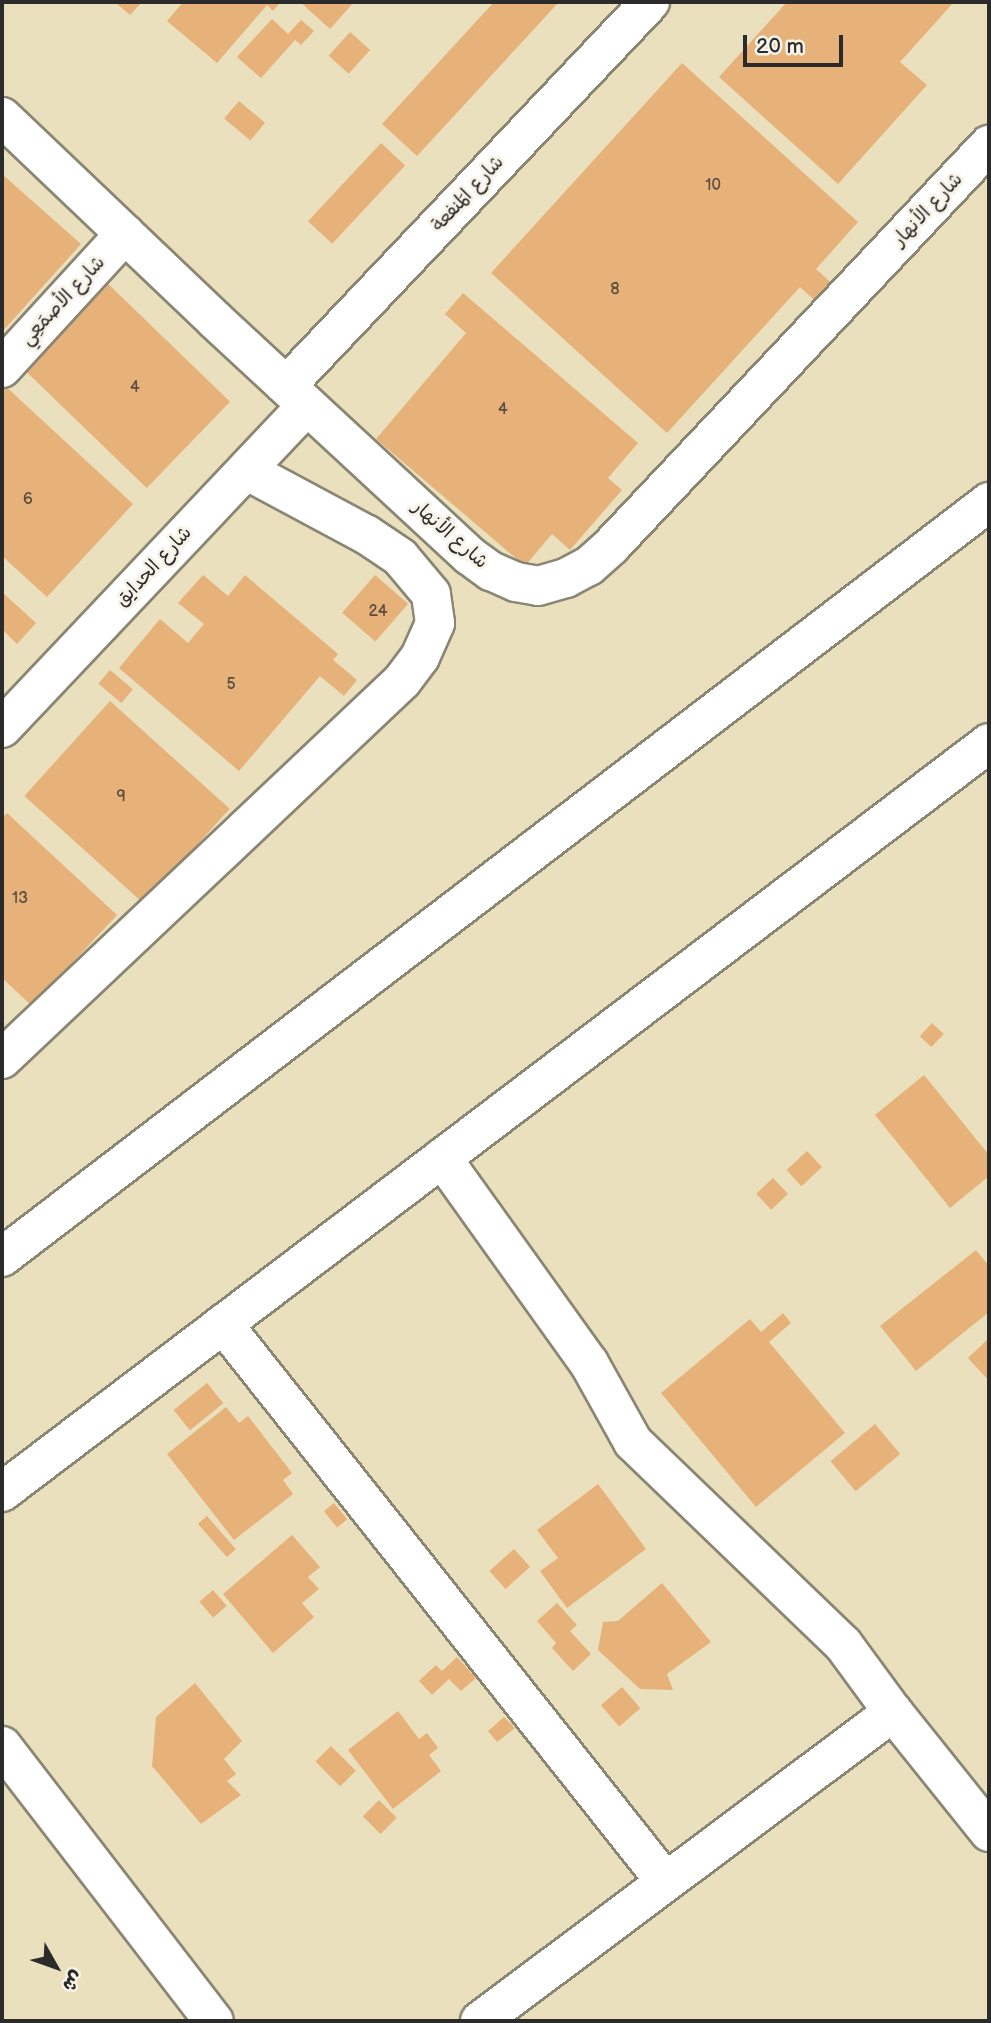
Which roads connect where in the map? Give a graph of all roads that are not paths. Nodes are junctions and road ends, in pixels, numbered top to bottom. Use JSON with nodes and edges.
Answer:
{"nodes":[{"id":1,"x":650,"y":2,"type":"edge"},
{"id":2,"x":2,"y":117,"type":"edge"},
{"id":3,"x":989,"y":145,"type":"edge"},
{"id":4,"x":125,"y":234,"type":"junction"},
{"id":5,"x":2,"y":368,"type":"edge"},
{"id":6,"x":297,"y":396,"type":"junction"},
{"id":7,"x":246,"y":470,"type":"junction"},
{"id":8,"x":989,"y":502,"type":"edge"},
{"id":9,"x":2,"y":728,"type":"edge"},
{"id":10,"x":989,"y":743,"type":"edge"},
{"id":11,"x":2,"y":1059,"type":"edge"},
{"id":12,"x":442,"y":1158,"type":"junction"},
{"id":13,"x":2,"y":1257,"type":"edge"},
{"id":14,"x":223,"y":1324,"type":"junction"},
{"id":15,"x":2,"y":1492,"type":"edge"},
{"id":16,"x":893,"y":1712,"type":"junction"},
{"id":17,"x":2,"y":1746,"type":"edge"},
{"id":18,"x":989,"y":1832,"type":"edge"},
{"id":19,"x":665,"y":1881,"type":"junction"},
{"id":20,"x":214,"y":2021,"type":"edge"},
{"id":21,"x":480,"y":2021,"type":"edge"}],
"edges":[{"from":1,"to":6,"type":"street","name":"شارع المَنفعة"},
{"from":2,"to":4,"type":"street","name":"شارع الأنهار"},
{"from":3,"to":6,"type":"street","name":"شارع الأنهار"},
{"from":4,"to":5,"type":"street","name":"شارع الأصمَعِي"},
{"from":4,"to":6,"type":"street","name":"شارع الأنهار"},
{"from":6,"to":7,"type":"street","name":"شارع الحدايق"},
{"from":7,"to":9,"type":"street","name":"شارع الحدايق"},
{"from":7,"to":11,"type":"street"},
{"from":8,"to":13,"type":"street"},
{"from":10,"to":12,"type":"street"},
{"from":12,"to":14,"type":"street"},
{"from":12,"to":16,"type":"street"},
{"from":14,"to":15,"type":"street"},
{"from":14,"to":19,"type":"street"},
{"from":16,"to":18,"type":"street"},
{"from":16,"to":19,"type":"street"},
{"from":17,"to":20,"type":"street"},
{"from":19,"to":21,"type":"street"}]}
